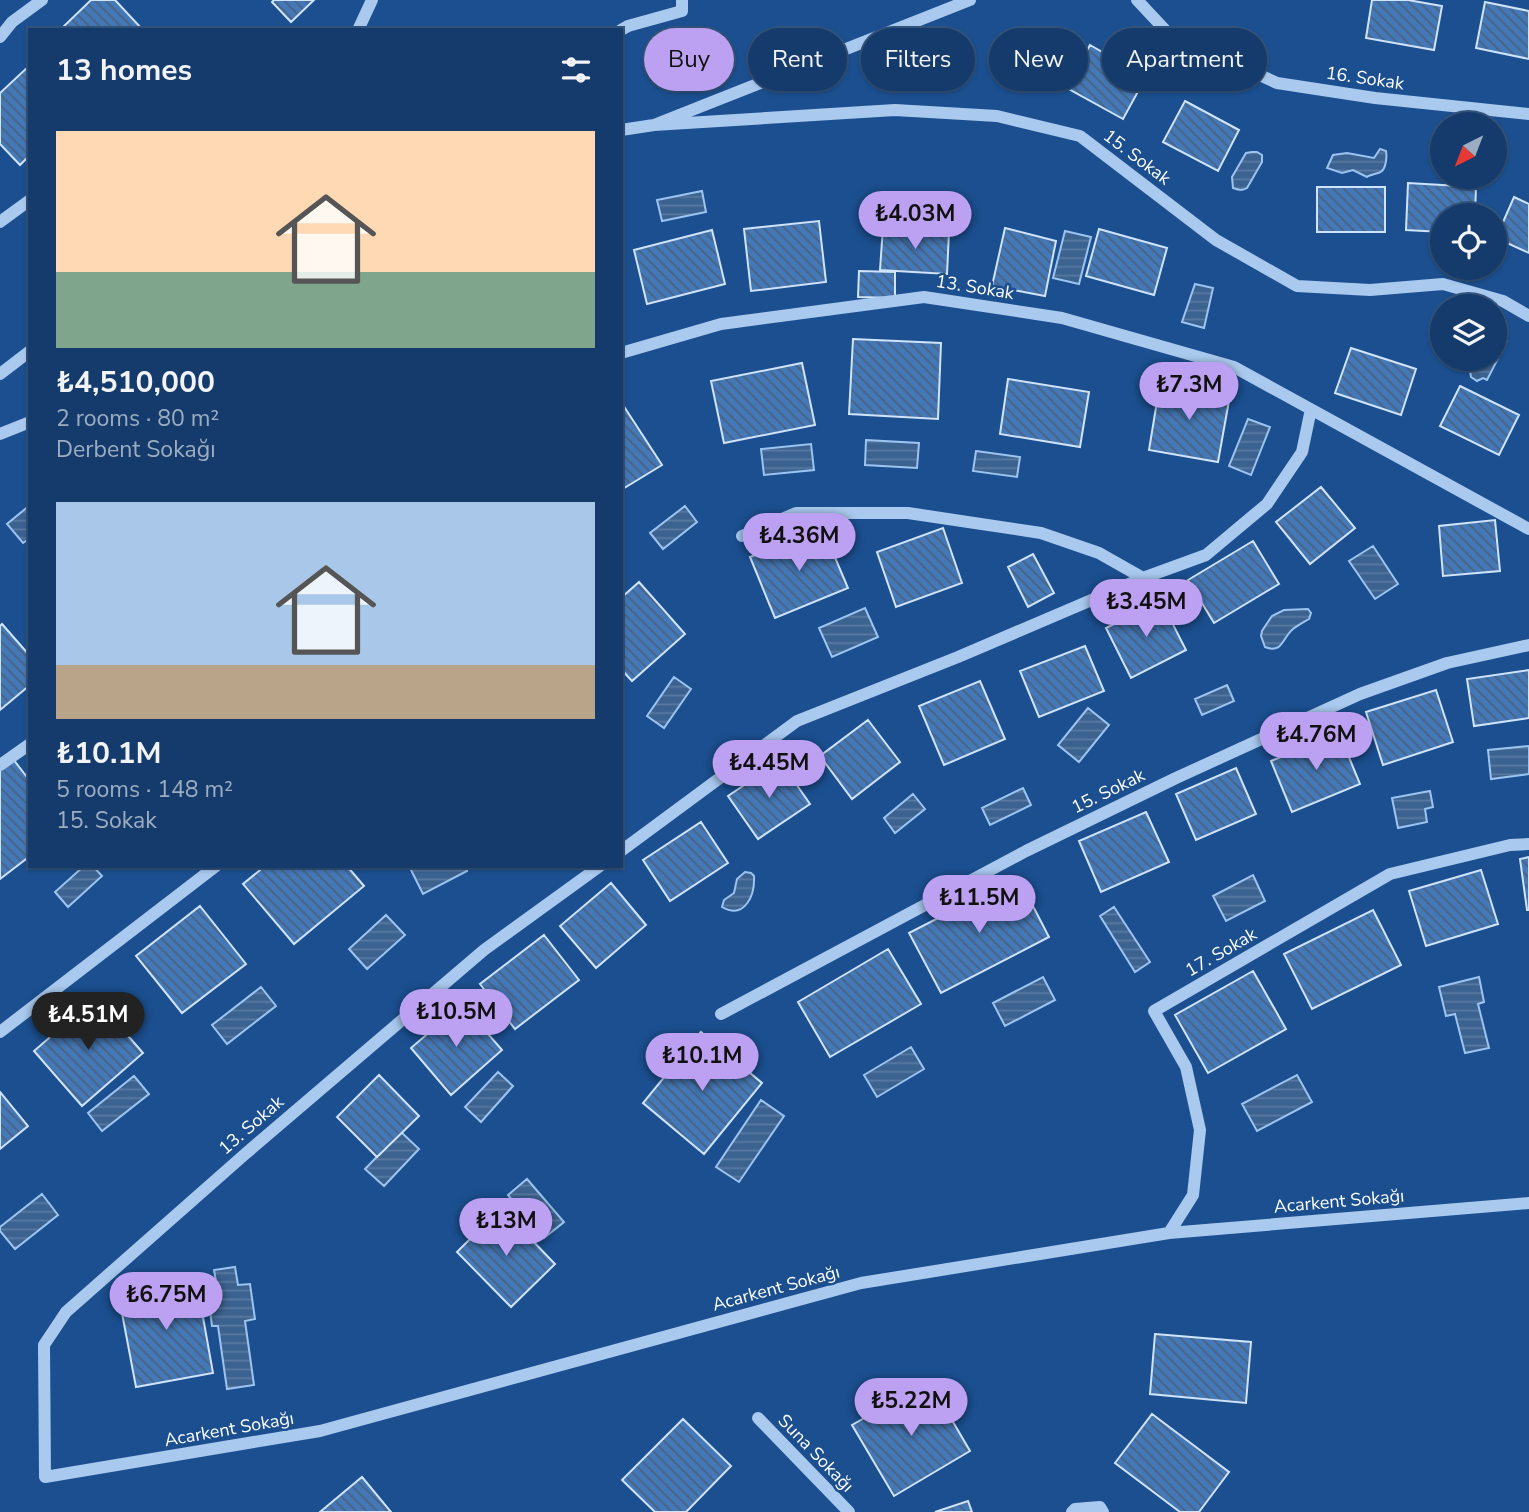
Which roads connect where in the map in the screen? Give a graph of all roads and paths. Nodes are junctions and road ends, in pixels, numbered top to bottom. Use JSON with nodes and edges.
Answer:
{"nodes":[{"id":1,"x":43,"y":0,"type":"edge"},
{"id":2,"x":372,"y":0,"type":"edge"},
{"id":3,"x":682,"y":0,"type":"edge"},
{"id":4,"x":970,"y":0,"type":"edge"},
{"id":5,"x":1137,"y":0,"type":"edge"},
{"id":6,"x":359,"y":28,"type":"edge"},
{"id":7,"x":623,"y":29,"type":"edge"},
{"id":8,"x":0,"y":37,"type":"edge"},
{"id":9,"x":1529,"y":114,"type":"edge"},
{"id":10,"x":654,"y":125,"type":"junction"},
{"id":11,"x":623,"y":131,"type":"edge"},
{"id":12,"x":28,"y":201,"type":"edge"},
{"id":13,"x":0,"y":222,"type":"edge"},
{"id":14,"x":1529,"y":316,"type":"edge"},
{"id":15,"x":623,"y":352,"type":"edge"},
{"id":16,"x":28,"y":353,"type":"edge"},
{"id":17,"x":0,"y":374,"type":"edge"},
{"id":18,"x":1311,"y":410,"type":"junction"},
{"id":19,"x":28,"y":423,"type":"edge"},
{"id":20,"x":0,"y":434,"type":"edge"},
{"id":21,"x":1529,"y":529,"type":"edge"},
{"id":22,"x":741,"y":536,"type":"dead end"},
{"id":23,"x":1143,"y":578,"type":"junction"},
{"id":24,"x":1529,"y":645,"type":"edge"},
{"id":25,"x":28,"y":745,"type":"edge"},
{"id":26,"x":0,"y":765,"type":"edge"},
{"id":27,"x":1529,"y":844,"type":"edge"},
{"id":28,"x":623,"y":850,"type":"edge"},
{"id":29,"x":213,"y":868,"type":"edge"},
{"id":30,"x":597,"y":868,"type":"edge"},
{"id":31,"x":721,"y":1014,"type":"dead end"},
{"id":32,"x":0,"y":1032,"type":"edge"},
{"id":33,"x":1529,"y":1203,"type":"edge"},
{"id":34,"x":1169,"y":1233,"type":"junction"},
{"id":35,"x":758,"y":1418,"type":"dead end"},
{"id":36,"x":45,"y":1477,"type":"joint"},
{"id":37,"x":849,"y":1512,"type":"edge"},
{"id":38,"x":1072,"y":1512,"type":"edge"},
{"id":39,"x":1103,"y":1512,"type":"edge"}],
"edges":[{"from":1,"to":8,"type":"street"},
{"from":2,"to":6,"type":"street"},
{"from":3,"to":7,"type":"street"},
{"from":4,"to":10,"type":"street"},
{"from":5,"to":9,"type":"street","name":"16. Sokak"},
{"from":10,"to":11,"type":"street"},
{"from":10,"to":14,"type":"street","name":"15. Sokak"},
{"from":12,"to":13,"type":"street"},
{"from":15,"to":18,"type":"street","name":"13. Sokak"},
{"from":16,"to":17,"type":"street"},
{"from":18,"to":21,"type":"street","name":"13. Sokak"},
{"from":18,"to":23,"type":"street"},
{"from":19,"to":20,"type":"street"},
{"from":22,"to":23,"type":"street"},
{"from":23,"to":28,"type":"street"},
{"from":24,"to":31,"type":"street","name":"15. Sokak"},
{"from":25,"to":26,"type":"street"},
{"from":27,"to":34,"type":"street","name":"17. Sokak"},
{"from":29,"to":32,"type":"street"},
{"from":30,"to":36,"type":"street","name":"13. Sokak"},
{"from":33,"to":34,"type":"street","name":"Acarkent Sokağı"},
{"from":34,"to":36,"type":"street","name":"Acarkent Sokağı"},
{"from":35,"to":37,"type":"street","name":"Suna Sokağı"},
{"from":38,"to":39,"type":"street"}]}
